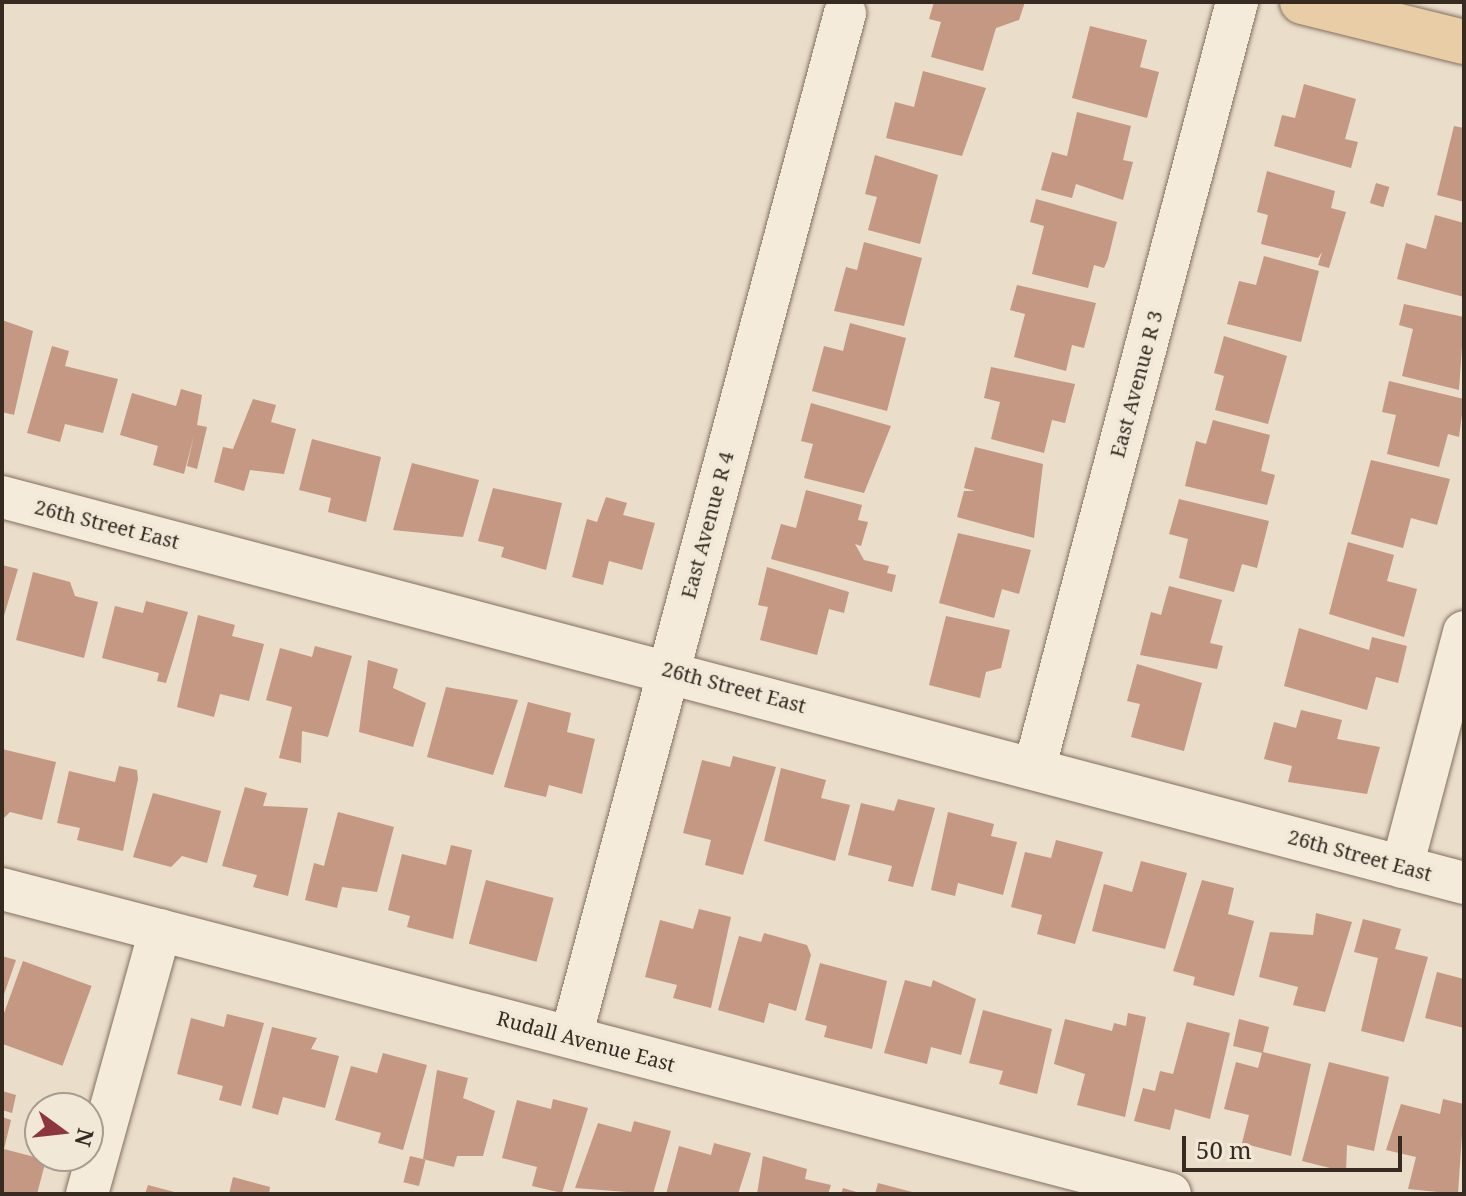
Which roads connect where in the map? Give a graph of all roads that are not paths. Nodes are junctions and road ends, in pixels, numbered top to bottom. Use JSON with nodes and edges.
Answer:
{"nodes":[{"id":1,"x":1237,"y":2,"type":"edge"},
{"id":2,"x":1302,"y":2,"type":"edge"},
{"id":3,"x":845,"y":13,"type":"dead end"},
{"id":4,"x":1464,"y":42,"type":"edge"},
{"id":5,"x":2,"y":497,"type":"edge"},
{"id":6,"x":1464,"y":632,"type":"edge"},
{"id":7,"x":668,"y":669,"type":"junction"},
{"id":8,"x":1035,"y":766,"type":"junction"},
{"id":9,"x":1402,"y":867,"type":"junction"},
{"id":10,"x":1464,"y":883,"type":"edge"},
{"id":11,"x":2,"y":889,"type":"edge"},
{"id":12,"x":160,"y":930,"type":"junction"},
{"id":13,"x":571,"y":1037,"type":"junction"},
{"id":14,"x":87,"y":1194,"type":"edge"},
{"id":15,"x":1170,"y":1194,"type":"edge"}],
"edges":[{"from":1,"to":8,"type":"street","name":"East Avenue R 3"},
{"from":2,"to":4,"type":"main road"},
{"from":3,"to":7,"type":"street","name":"East Avenue R 4"},
{"from":5,"to":7,"type":"street","name":"26th Street East"},
{"from":6,"to":9,"type":"street"},
{"from":7,"to":8,"type":"street","name":"26th Street East"},
{"from":7,"to":13,"type":"street","name":"East Avenue R 4"},
{"from":8,"to":9,"type":"street","name":"26th Street East"},
{"from":9,"to":10,"type":"street","name":"26th Street East"},
{"from":11,"to":12,"type":"street","name":"Rudall Avenue East"},
{"from":12,"to":13,"type":"street","name":"Rudall Avenue East"},
{"from":12,"to":14,"type":"street"},
{"from":13,"to":15,"type":"street","name":"Rudall Avenue East"}]}
